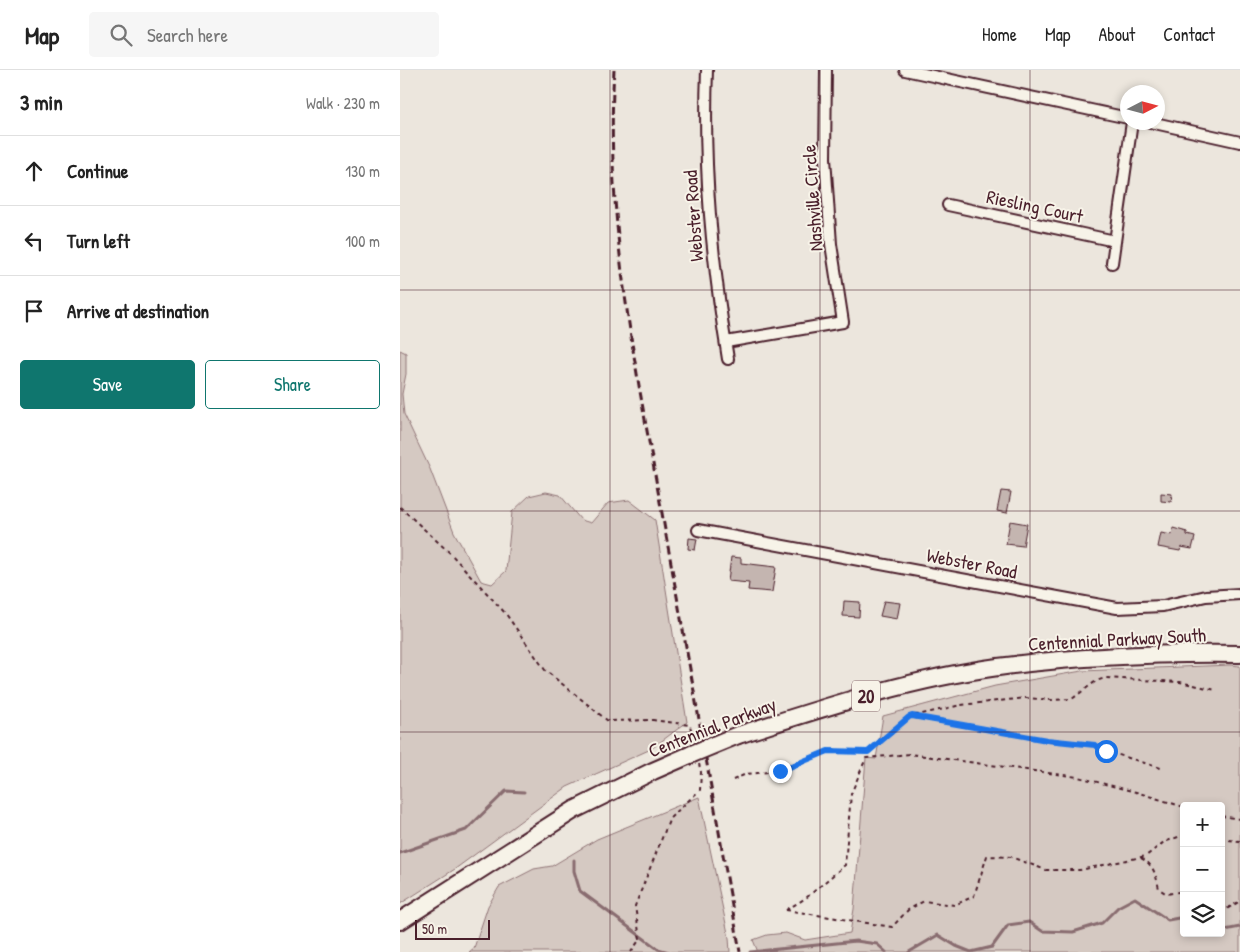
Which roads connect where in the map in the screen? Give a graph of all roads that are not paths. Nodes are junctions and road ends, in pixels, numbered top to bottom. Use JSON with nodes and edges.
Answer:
{"nodes":[{"id":1,"x":707,"y":70,"type":"edge"},
{"id":2,"x":826,"y":70,"type":"edge"},
{"id":3,"x":905,"y":70,"type":"edge"},
{"id":4,"x":935,"y":73,"type":"edge"},
{"id":5,"x":1120,"y":116,"type":"edge"},
{"id":6,"x":1165,"y":125,"type":"edge"},
{"id":7,"x":1131,"y":130,"type":"edge"},
{"id":8,"x":1240,"y":142,"type":"edge"},
{"id":9,"x":948,"y":205,"type":"dead end"},
{"id":10,"x":1115,"y":241,"type":"junction"},
{"id":11,"x":1112,"y":263,"type":"dead end"},
{"id":12,"x":726,"y":342,"type":"junction"},
{"id":13,"x":728,"y":359,"type":"dead end"},
{"id":14,"x":698,"y":530,"type":"dead end"},
{"id":15,"x":1240,"y":594,"type":"edge"},
{"id":16,"x":1240,"y":654,"type":"edge"},
{"id":17,"x":996,"y":667,"type":"joint"},
{"id":18,"x":400,"y":921,"type":"edge"}],
"edges":[{"from":1,"to":12,"type":"street","name":"Webster Road"},
{"from":2,"to":12,"type":"street","name":"Nashville Circle"},
{"from":3,"to":4,"type":"street"},
{"from":4,"to":5,"type":"street"},
{"from":6,"to":8,"type":"street"},
{"from":7,"to":10,"type":"street"},
{"from":9,"to":10,"type":"street","name":"Riesling Court"},
{"from":10,"to":11,"type":"street"},
{"from":12,"to":13,"type":"street","name":"Webster Road"},
{"from":14,"to":15,"type":"street","name":"Webster Road"},
{"from":16,"to":17,"type":"main road","name":"Centennial Parkway South","number":"20"},
{"from":17,"to":18,"type":"main road","name":"Centennial Parkway","number":"20","bridge":true}]}
